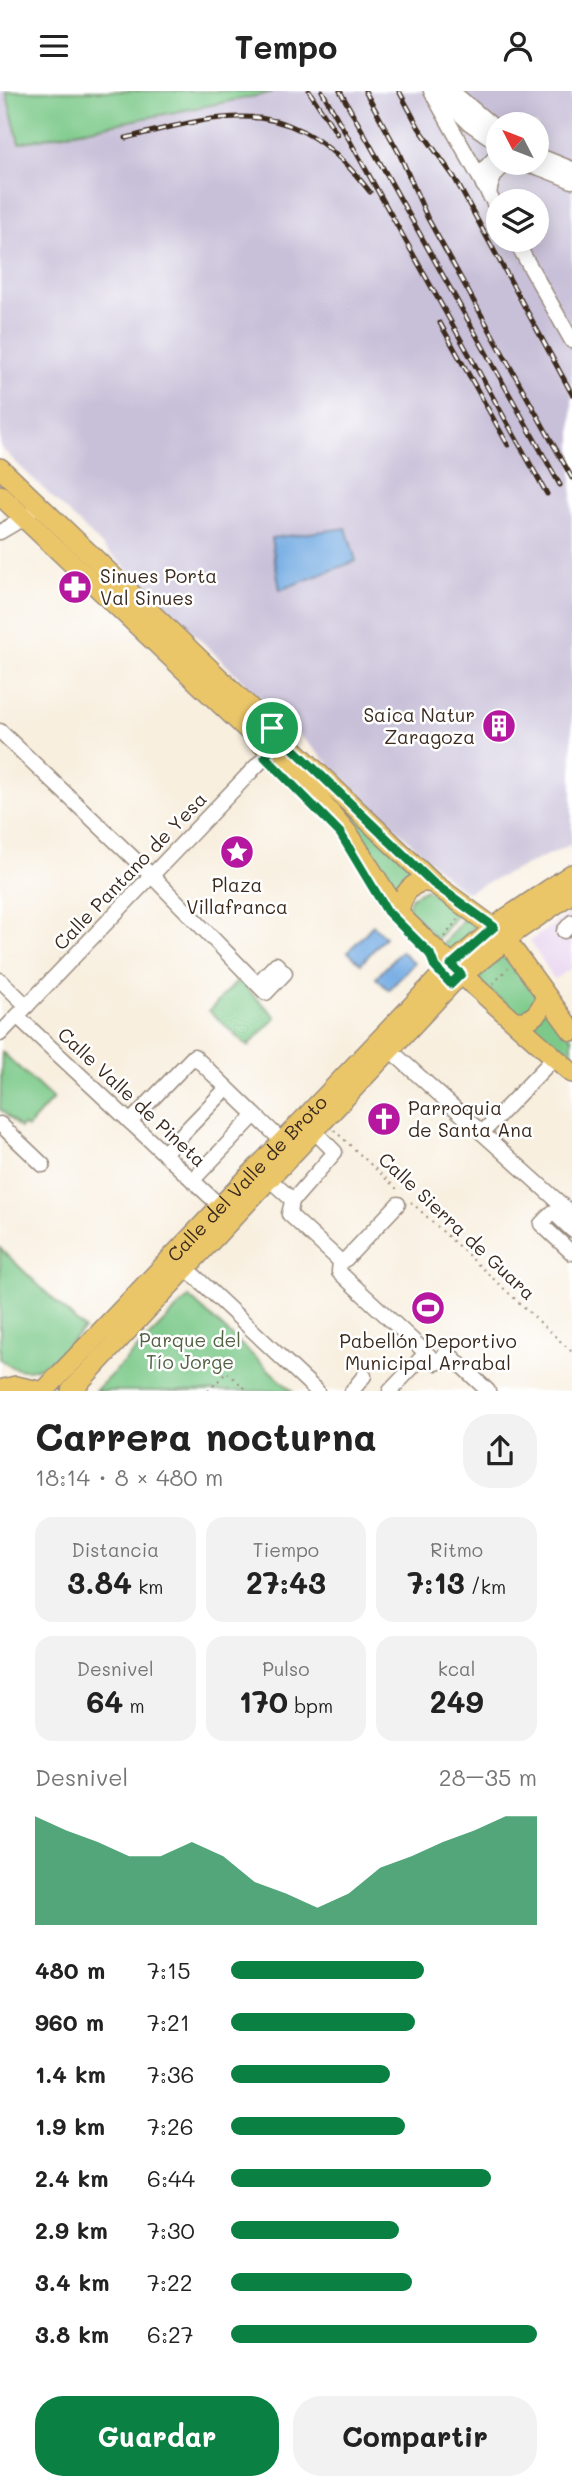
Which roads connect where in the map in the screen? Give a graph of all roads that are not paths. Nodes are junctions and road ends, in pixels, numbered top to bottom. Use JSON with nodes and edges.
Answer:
{"nodes":[{"id":1,"x":434,"y":91,"type":"edge"},
{"id":2,"x":452,"y":91,"type":"edge"},
{"id":3,"x":486,"y":120,"type":"edge"},
{"id":4,"x":486,"y":135,"type":"edge"},
{"id":5,"x":550,"y":165,"type":"edge"},
{"id":6,"x":572,"y":169,"type":"edge"},
{"id":7,"x":550,"y":170,"type":"edge"},
{"id":8,"x":572,"y":181,"type":"edge"},
{"id":9,"x":486,"y":190,"type":"edge"},
{"id":10,"x":521,"y":252,"type":"edge"},
{"id":11,"x":572,"y":341,"type":"edge"},
{"id":12,"x":0,"y":468,"type":"edge"},
{"id":13,"x":0,"y":495,"type":"edge"},
{"id":14,"x":23,"y":517,"type":"junction"},
{"id":15,"x":0,"y":532,"type":"edge"},
{"id":16,"x":109,"y":572,"type":"junction"},
{"id":17,"x":272,"y":728,"type":"junction"},
{"id":18,"x":0,"y":731,"type":"edge"},
{"id":19,"x":270,"y":751,"type":"junction"},
{"id":20,"x":572,"y":874,"type":"edge"},
{"id":21,"x":152,"y":876,"type":"junction"},
{"id":22,"x":433,"y":883,"type":"junction"},
{"id":23,"x":572,"y":893,"type":"edge"},
{"id":24,"x":400,"y":914,"type":"junction"},
{"id":25,"x":500,"y":933,"type":"junction"},
{"id":26,"x":456,"y":969,"type":"junction"},
{"id":27,"x":0,"y":980,"type":"edge"},
{"id":28,"x":258,"y":983,"type":"dead end"},
{"id":29,"x":545,"y":996,"type":"junction"},
{"id":30,"x":22,"y":1011,"type":"junction"},
{"id":31,"x":516,"y":1021,"type":"junction"},
{"id":32,"x":571,"y":1029,"type":"edge"},
{"id":33,"x":0,"y":1034,"type":"edge"},
{"id":34,"x":389,"y":1049,"type":"junction"},
{"id":35,"x":555,"y":1057,"type":"junction"},
{"id":36,"x":572,"y":1073,"type":"edge"},
{"id":37,"x":227,"y":1088,"type":"junction"},
{"id":38,"x":255,"y":1115,"type":"junction"},
{"id":39,"x":130,"y":1122,"type":"junction"},
{"id":40,"x":0,"y":1124,"type":"edge"},
{"id":41,"x":318,"y":1125,"type":"junction"},
{"id":42,"x":482,"y":1133,"type":"junction"},
{"id":43,"x":282,"y":1141,"type":"junction"},
{"id":44,"x":164,"y":1153,"type":"junction"},
{"id":45,"x":43,"y":1165,"type":"dead end"},
{"id":46,"x":268,"y":1178,"type":"junction"},
{"id":47,"x":193,"y":1180,"type":"junction"},
{"id":48,"x":293,"y":1198,"type":"junction"},
{"id":49,"x":398,"y":1204,"type":"dead end"},
{"id":50,"x":220,"y":1206,"type":"junction"},
{"id":51,"x":572,"y":1214,"type":"edge"},
{"id":52,"x":572,"y":1230,"type":"edge"},
{"id":53,"x":572,"y":1252,"type":"edge"},
{"id":54,"x":340,"y":1261,"type":"junction"},
{"id":55,"x":185,"y":1267,"type":"junction"},
{"id":56,"x":426,"y":1353,"type":"junction"},
{"id":57,"x":364,"y":1376,"type":"dead end"},
{"id":58,"x":5,"y":1384,"type":"edge"},
{"id":59,"x":78,"y":1387,"type":"edge"},
{"id":60,"x":42,"y":1391,"type":"edge"},
{"id":61,"x":317,"y":1391,"type":"edge"},
{"id":62,"x":352,"y":1391,"type":"edge"},
{"id":63,"x":390,"y":1391,"type":"edge"},
{"id":64,"x":488,"y":1391,"type":"edge"}],
"edges":[{"from":1,"to":4,"type":"street"},
{"from":1,"to":9,"type":"street"},
{"from":2,"to":3,"type":"street"},
{"from":5,"to":6,"type":"street"},
{"from":7,"to":8,"type":"street"},
{"from":10,"to":11,"type":"street"},
{"from":12,"to":16,"type":"main road"},
{"from":13,"to":14,"type":"main road"},
{"from":14,"to":15,"type":"street"},
{"from":14,"to":16,"type":"street"},
{"from":14,"to":19,"type":"main road"},
{"from":16,"to":17,"type":"main road"},
{"from":17,"to":19,"type":"street"},
{"from":17,"to":22,"type":"main road"},
{"from":18,"to":21,"type":"street"},
{"from":19,"to":21,"type":"street","name":"Calle Pantano de Yesa"},
{"from":19,"to":24,"type":"main road"},
{"from":20,"to":25,"type":"main road"},
{"from":21,"to":28,"type":"street"},
{"from":21,"to":30,"type":"street","name":"Calle Pantano de Yesa"},
{"from":22,"to":24,"type":"main road"},
{"from":22,"to":25,"type":"main road"},
{"from":23,"to":25,"type":"main road"},
{"from":24,"to":26,"type":"main road"},
{"from":25,"to":26,"type":"main road"},
{"from":25,"to":29,"type":"main road"},
{"from":26,"to":31,"type":"main road"},
{"from":26,"to":34,"type":"main road","name":"Calle del Valle de Broto"},
{"from":26,"to":43,"type":"main road","name":"Calle del Valle de Broto"},
{"from":27,"to":30,"type":"street","name":"Calle Valle de Pineta"},
{"from":29,"to":31,"type":"main road"},
{"from":29,"to":32,"type":"main road"},
{"from":30,"to":33,"type":"street","name":"Calle Pantano de Yesa"},
{"from":30,"to":39,"type":"street","name":"Calle Valle de Pineta"},
{"from":31,"to":35,"type":"main road"},
{"from":34,"to":41,"type":"main road","name":"Calle del Valle de Broto"},
{"from":34,"to":42,"type":"street"},
{"from":35,"to":36,"type":"main road"},
{"from":35,"to":42,"type":"street"},
{"from":37,"to":38,"type":"street"},
{"from":37,"to":39,"type":"street"},
{"from":37,"to":44,"type":"street"},
{"from":38,"to":43,"type":"street"},
{"from":38,"to":47,"type":"street"},
{"from":39,"to":44,"type":"street","name":"Calle Valle de Pineta"},
{"from":40,"to":45,"type":"street"},
{"from":41,"to":46,"type":"main road","name":"Calle del Valle de Broto"},
{"from":41,"to":48,"type":"street"},
{"from":42,"to":51,"type":"street"},
{"from":43,"to":50,"type":"main road","name":"Calle del Valle de Broto"},
{"from":44,"to":47,"type":"street","name":"Calle Valle de Pineta"},
{"from":46,"to":48,"type":"street"},
{"from":46,"to":55,"type":"main road","name":"Calle del Valle de Broto"},
{"from":47,"to":50,"type":"street","name":"Calle Valle de Pineta"},
{"from":48,"to":54,"type":"street"},
{"from":49,"to":54,"type":"street"},
{"from":50,"to":60,"type":"main road","name":"Calle del Valle de Broto"},
{"from":52,"to":53,"type":"street"},
{"from":54,"to":56,"type":"street"},
{"from":55,"to":59,"type":"main road","name":"Calle del Valle de Broto"},
{"from":55,"to":61,"type":"street"},
{"from":56,"to":63,"type":"street"},
{"from":56,"to":64,"type":"street"},
{"from":57,"to":62,"type":"street"},
{"from":58,"to":60,"type":"main road","name":"Calle del Valle de Broto"}]}
